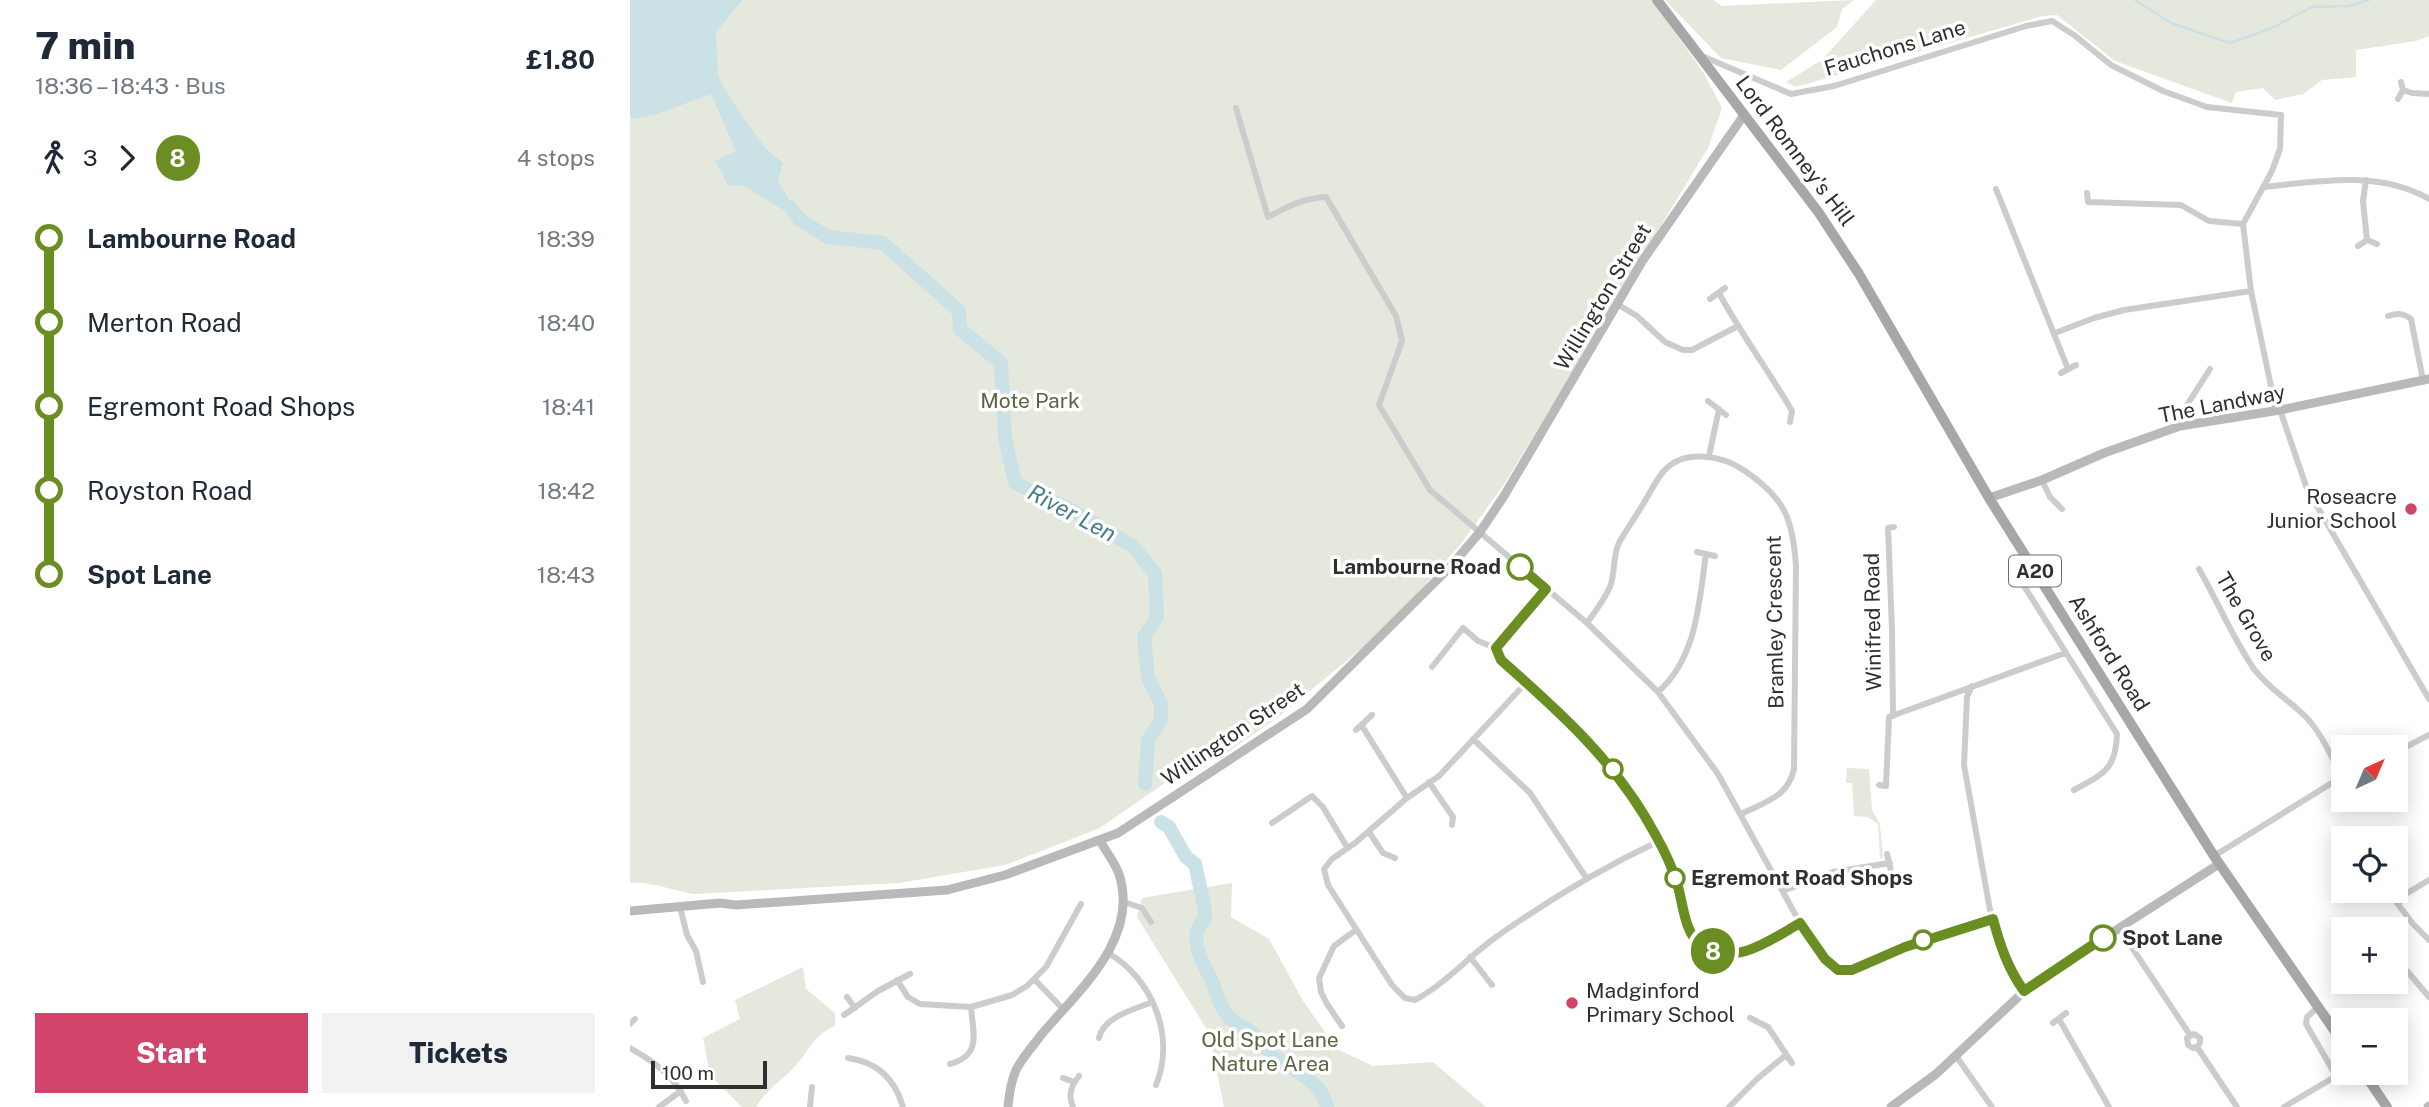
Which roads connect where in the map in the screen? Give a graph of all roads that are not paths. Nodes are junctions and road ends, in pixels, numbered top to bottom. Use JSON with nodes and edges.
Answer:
{"nodes":[{"id":1,"x":1657,"y":0,"type":"edge"},
{"id":2,"x":1697,"y":54,"type":"junction"},
{"id":3,"x":2429,"y":94,"type":"edge"},
{"id":4,"x":2398,"y":99,"type":"dead end"},
{"id":5,"x":1236,"y":107,"type":"dead end"},
{"id":6,"x":1744,"y":115,"type":"junction"},
{"id":7,"x":2366,"y":180,"type":"junction"},
{"id":8,"x":2264,"y":187,"type":"junction"},
{"id":9,"x":1997,"y":189,"type":"dead end"},
{"id":10,"x":2087,"y":193,"type":"dead end"},
{"id":11,"x":2429,"y":199,"type":"edge"},
{"id":12,"x":2243,"y":224,"type":"junction"},
{"id":13,"x":2367,"y":240,"type":"junction"},
{"id":14,"x":2378,"y":244,"type":"dead end"},
{"id":15,"x":2358,"y":246,"type":"dead end"},
{"id":16,"x":1859,"y":274,"type":"joint"},
{"id":17,"x":2251,"y":291,"type":"junction"},
{"id":18,"x":1710,"y":299,"type":"dead end"},
{"id":19,"x":1618,"y":304,"type":"junction"},
{"id":20,"x":2388,"y":316,"type":"dead end"},
{"id":21,"x":1738,"y":327,"type":"junction"},
{"id":22,"x":2055,"y":333,"type":"junction"},
{"id":23,"x":2076,"y":365,"type":"dead end"},
{"id":24,"x":2068,"y":369,"type":"junction"},
{"id":25,"x":2210,"y":369,"type":"dead end"},
{"id":26,"x":2061,"y":373,"type":"dead end"},
{"id":27,"x":2426,"y":379,"type":"edge"},
{"id":28,"x":1708,"y":401,"type":"dead end"},
{"id":29,"x":1719,"y":410,"type":"junction"},
{"id":30,"x":2278,"y":410,"type":"junction"},
{"id":31,"x":1726,"y":415,"type":"dead end"},
{"id":32,"x":1790,"y":422,"type":"dead end"},
{"id":33,"x":2180,"y":426,"type":"junction"},
{"id":34,"x":1709,"y":456,"type":"junction"},
{"id":35,"x":2042,"y":480,"type":"junction"},
{"id":36,"x":1989,"y":498,"type":"junction"},
{"id":37,"x":2062,"y":509,"type":"dead end"},
{"id":38,"x":1891,"y":528,"type":"dead end"},
{"id":39,"x":1480,"y":532,"type":"junction"},
{"id":40,"x":1697,"y":552,"type":"dead end"},
{"id":41,"x":1706,"y":554,"type":"junction"},
{"id":42,"x":1714,"y":556,"type":"dead end"},
{"id":43,"x":2031,"y":565,"type":"junction"},
{"id":44,"x":2199,"y":569,"type":"dead end"},
{"id":45,"x":1546,"y":589,"type":"junction"},
{"id":46,"x":1587,"y":623,"type":"junction"},
{"id":47,"x":1496,"y":648,"type":"junction"},
{"id":48,"x":2065,"y":653,"type":"junction"},
{"id":49,"x":1432,"y":667,"type":"dead end"},
{"id":50,"x":1525,"y":684,"type":"junction"},
{"id":51,"x":1972,"y":686,"type":"junction"},
{"id":52,"x":1658,"y":692,"type":"junction"},
{"id":53,"x":2429,"y":699,"type":"edge"},
{"id":54,"x":1371,"y":715,"type":"dead end"},
{"id":55,"x":1891,"y":716,"type":"junction"},
{"id":56,"x":2133,"y":728,"type":"junction"},
{"id":57,"x":2117,"y":734,"type":"junction"},
{"id":58,"x":2429,"y":735,"type":"edge"},
{"id":59,"x":1473,"y":739,"type":"junction"},
{"id":60,"x":2408,"y":746,"type":"edge"},
{"id":61,"x":2331,"y":754,"type":"edge"},
{"id":62,"x":1429,"y":782,"type":"junction"},
{"id":63,"x":1879,"y":785,"type":"dead end"},
{"id":64,"x":2331,"y":785,"type":"edge"},
{"id":65,"x":2074,"y":790,"type":"dead end"},
{"id":66,"x":1407,"y":798,"type":"junction"},
{"id":67,"x":1741,"y":814,"type":"junction"},
{"id":68,"x":1272,"y":823,"type":"dead end"},
{"id":69,"x":1452,"y":824,"type":"dead end"},
{"id":70,"x":1369,"y":832,"type":"junction"},
{"id":71,"x":1100,"y":841,"type":"junction"},
{"id":72,"x":1659,"y":841,"type":"junction"},
{"id":73,"x":1347,"y":847,"type":"junction"},
{"id":74,"x":1887,"y":853,"type":"dead end"},
{"id":75,"x":1395,"y":858,"type":"dead end"},
{"id":76,"x":2216,"y":860,"type":"junction"},
{"id":77,"x":1890,"y":863,"type":"junction"},
{"id":78,"x":1891,"y":871,"type":"dead end"},
{"id":79,"x":1587,"y":878,"type":"junction"},
{"id":80,"x":2429,"y":880,"type":"edge"},
{"id":81,"x":1783,"y":891,"type":"junction"},
{"id":82,"x":2408,"y":893,"type":"edge"},
{"id":83,"x":1124,"y":902,"type":"junction"},
{"id":84,"x":2399,"y":903,"type":"edge"},
{"id":85,"x":1082,"y":904,"type":"dead end"},
{"id":86,"x":680,"y":907,"type":"junction"},
{"id":87,"x":630,"y":911,"type":"edge"},
{"id":88,"x":1993,"y":919,"type":"junction"},
{"id":89,"x":1151,"y":922,"type":"dead end"},
{"id":90,"x":1800,"y":923,"type":"junction"},
{"id":91,"x":2119,"y":928,"type":"junction"},
{"id":92,"x":1356,"y":930,"type":"junction"},
{"id":93,"x":2429,"y":940,"type":"edge"},
{"id":94,"x":1108,"y":953,"type":"junction"},
{"id":95,"x":1470,"y":957,"type":"junction"},
{"id":96,"x":2408,"y":972,"type":"dead end"},
{"id":97,"x":911,"y":975,"type":"dead end"},
{"id":98,"x":897,"y":980,"type":"junction"},
{"id":99,"x":1035,"y":980,"type":"junction"},
{"id":100,"x":2429,"y":981,"type":"edge"},
{"id":101,"x":704,"y":982,"type":"dead end"},
{"id":102,"x":1492,"y":985,"type":"dead end"},
{"id":103,"x":2421,"y":987,"type":"junction"},
{"id":104,"x":2024,"y":991,"type":"junction"},
{"id":105,"x":847,"y":997,"type":"dead end"},
{"id":106,"x":2429,"y":997,"type":"edge"},
{"id":107,"x":1152,"y":1002,"type":"junction"},
{"id":108,"x":971,"y":1007,"type":"junction"},
{"id":109,"x":855,"y":1008,"type":"junction"},
{"id":110,"x":2317,"y":1008,"type":"junction"},
{"id":111,"x":1064,"y":1010,"type":"junction"},
{"id":112,"x":2066,"y":1013,"type":"dead end"},
{"id":113,"x":844,"y":1015,"type":"dead end"},
{"id":114,"x":1750,"y":1018,"type":"dead end"},
{"id":115,"x":1108,"y":1023,"type":"junction"},
{"id":116,"x":1342,"y":1026,"type":"dead end"},
{"id":117,"x":2331,"y":1027,"type":"edge"},
{"id":118,"x":1113,"y":1031,"type":"dead end"},
{"id":119,"x":1099,"y":1038,"type":"dead end"},
{"id":120,"x":630,"y":1048,"type":"edge"},
{"id":121,"x":1786,"y":1055,"type":"junction"},
{"id":122,"x":1956,"y":1056,"type":"junction"},
{"id":123,"x":848,"y":1058,"type":"dead end"},
{"id":124,"x":2331,"y":1061,"type":"edge"},
{"id":125,"x":1792,"y":1063,"type":"dead end"},
{"id":126,"x":956,"y":1065,"type":"dead end"},
{"id":127,"x":1161,"y":1073,"type":"junction"},
{"id":128,"x":1171,"y":1076,"type":"dead end"},
{"id":129,"x":1063,"y":1078,"type":"dead end"},
{"id":130,"x":2331,"y":1079,"type":"edge"},
{"id":131,"x":1156,"y":1085,"type":"dead end"},
{"id":132,"x":2372,"y":1085,"type":"edge"},
{"id":133,"x":812,"y":1087,"type":"dead end"},
{"id":134,"x":681,"y":1091,"type":"junction"},
{"id":135,"x":686,"y":1101,"type":"dead end"},
{"id":136,"x":659,"y":1107,"type":"edge"},
{"id":137,"x":810,"y":1107,"type":"edge"},
{"id":138,"x":903,"y":1107,"type":"edge"},
{"id":139,"x":1008,"y":1107,"type":"edge"},
{"id":140,"x":1073,"y":1107,"type":"edge"},
{"id":141,"x":1729,"y":1107,"type":"edge"},
{"id":142,"x":1891,"y":1107,"type":"edge"},
{"id":143,"x":1992,"y":1107,"type":"edge"},
{"id":144,"x":2109,"y":1107,"type":"edge"},
{"id":145,"x":2236,"y":1107,"type":"edge"},
{"id":146,"x":2284,"y":1107,"type":"edge"},
{"id":147,"x":2387,"y":1107,"type":"edge"}],
"edges":[{"from":1,"to":2,"type":"main road","number":"A20"},
{"from":2,"to":6,"type":"main road","name":"Lord Romney's Hill","number":"A20"},
{"from":2,"to":8,"type":"street","name":"Fauchons Lane"},
{"from":3,"to":4,"type":"street"},
{"from":5,"to":39,"type":"street"},
{"from":6,"to":16,"type":"main road","name":"Lord Romney's Hill","number":"A20"},
{"from":6,"to":19,"type":"street","name":"Willington Street"},
{"from":7,"to":8,"type":"street"},
{"from":7,"to":11,"type":"street"},
{"from":7,"to":13,"type":"street"},
{"from":8,"to":12,"type":"street","name":"Fauchons Lane"},
{"from":9,"to":22,"type":"street"},
{"from":10,"to":12,"type":"street"},
{"from":12,"to":17,"type":"street"},
{"from":13,"to":14,"type":"street"},
{"from":13,"to":15,"type":"street"},
{"from":16,"to":36,"type":"main road","name":"Ashford Road","number":"A20"},
{"from":17,"to":22,"type":"street"},
{"from":17,"to":30,"type":"street"},
{"from":18,"to":21,"type":"street"},
{"from":19,"to":21,"type":"street"},
{"from":19,"to":39,"type":"street","name":"Willington Street"},
{"from":20,"to":27,"type":"street"},
{"from":21,"to":32,"type":"street"},
{"from":22,"to":24,"type":"street"},
{"from":23,"to":24,"type":"street"},
{"from":24,"to":26,"type":"street"},
{"from":25,"to":33,"type":"street"},
{"from":27,"to":30,"type":"street","name":"The Landway"},
{"from":28,"to":29,"type":"street"},
{"from":29,"to":31,"type":"street"},
{"from":29,"to":34,"type":"street"},
{"from":30,"to":33,"type":"street","name":"The Landway"},
{"from":30,"to":53,"type":"street"},
{"from":33,"to":35,"type":"street","name":"The Landway"},
{"from":34,"to":46,"type":"street"},
{"from":34,"to":67,"type":"street","name":"Bramley Crescent"},
{"from":35,"to":36,"type":"street","name":"The Landway"},
{"from":35,"to":37,"type":"street"},
{"from":36,"to":43,"type":"main road","name":"Ashford Road","number":"A20"},
{"from":38,"to":55,"type":"street","name":"Winifred Road"},
{"from":39,"to":45,"type":"street"},
{"from":39,"to":71,"type":"street","name":"Willington Street"},
{"from":40,"to":41,"type":"street"},
{"from":41,"to":42,"type":"street"},
{"from":41,"to":52,"type":"street"},
{"from":43,"to":48,"type":"street"},
{"from":43,"to":56,"type":"main road","name":"Ashford Road","number":"A20"},
{"from":44,"to":61,"type":"street","name":"The Grove"},
{"from":45,"to":46,"type":"street"},
{"from":45,"to":47,"type":"street"},
{"from":46,"to":52,"type":"street"},
{"from":47,"to":49,"type":"street"},
{"from":47,"to":50,"type":"street"},
{"from":48,"to":51,"type":"street"},
{"from":48,"to":57,"type":"street"},
{"from":50,"to":59,"type":"street"},
{"from":50,"to":72,"type":"street"},
{"from":51,"to":55,"type":"street"},
{"from":51,"to":88,"type":"street"},
{"from":52,"to":67,"type":"street"},
{"from":54,"to":66,"type":"street"},
{"from":55,"to":63,"type":"street","name":"Winifred Road"},
{"from":56,"to":57,"type":"street"},
{"from":56,"to":76,"type":"main road","name":"Ashford Road","number":"A20"},
{"from":57,"to":65,"type":"street"},
{"from":58,"to":60,"type":"street"},
{"from":59,"to":62,"type":"street"},
{"from":59,"to":79,"type":"street"},
{"from":62,"to":66,"type":"street"},
{"from":62,"to":69,"type":"street"},
{"from":64,"to":76,"type":"street"},
{"from":66,"to":70,"type":"street"},
{"from":67,"to":81,"type":"street"},
{"from":68,"to":73,"type":"street"},
{"from":70,"to":73,"type":"street"},
{"from":70,"to":75,"type":"street"},
{"from":71,"to":83,"type":"street"},
{"from":71,"to":86,"type":"street","name":"Willington Street"},
{"from":72,"to":79,"type":"street"},
{"from":72,"to":90,"type":"street"},
{"from":73,"to":92,"type":"street"},
{"from":74,"to":77,"type":"street"},
{"from":76,"to":91,"type":"street"},
{"from":76,"to":110,"type":"main road","name":"Ashford Road","number":"A20"},
{"from":77,"to":78,"type":"street"},
{"from":77,"to":81,"type":"street"},
{"from":79,"to":95,"type":"street"},
{"from":80,"to":82,"type":"street"},
{"from":81,"to":90,"type":"street"},
{"from":83,"to":89,"type":"street"},
{"from":83,"to":94,"type":"street"},
{"from":84,"to":93,"type":"street"},
{"from":85,"to":99,"type":"street"},
{"from":86,"to":87,"type":"street","name":"Willington Street"},
{"from":86,"to":101,"type":"street"},
{"from":88,"to":90,"type":"street"},
{"from":88,"to":104,"type":"street"},
{"from":91,"to":104,"type":"street"},
{"from":91,"to":145,"type":"street"},
{"from":92,"to":95,"type":"street"},
{"from":92,"to":116,"type":"street"},
{"from":94,"to":107,"type":"street"},
{"from":94,"to":111,"type":"street"},
{"from":95,"to":102,"type":"street"},
{"from":96,"to":103,"type":"street"},
{"from":97,"to":98,"type":"street"},
{"from":98,"to":108,"type":"street"},
{"from":98,"to":109,"type":"street"},
{"from":99,"to":108,"type":"street"},
{"from":99,"to":111,"type":"street"},
{"from":100,"to":103,"type":"street"},
{"from":103,"to":106,"type":"street"},
{"from":104,"to":122,"type":"street"},
{"from":105,"to":109,"type":"street"},
{"from":107,"to":115,"type":"street"},
{"from":107,"to":127,"type":"street"},
{"from":108,"to":126,"type":"street"},
{"from":109,"to":113,"type":"street"},
{"from":110,"to":117,"type":"main road","name":"Ashford Road","number":"A20"},
{"from":110,"to":124,"type":"street"},
{"from":111,"to":139,"type":"street"},
{"from":112,"to":144,"type":"street"},
{"from":114,"to":121,"type":"street"},
{"from":115,"to":118,"type":"street"},
{"from":115,"to":119,"type":"street"},
{"from":120,"to":134,"type":"street"},
{"from":121,"to":125,"type":"street"},
{"from":121,"to":141,"type":"street"},
{"from":122,"to":142,"type":"street"},
{"from":122,"to":143,"type":"street"},
{"from":123,"to":138,"type":"street"},
{"from":127,"to":128,"type":"street"},
{"from":127,"to":131,"type":"street"},
{"from":129,"to":140,"type":"street"},
{"from":130,"to":146,"type":"street"},
{"from":132,"to":147,"type":"main road"},
{"from":133,"to":137,"type":"street"},
{"from":134,"to":135,"type":"street"},
{"from":134,"to":136,"type":"street"}]}
